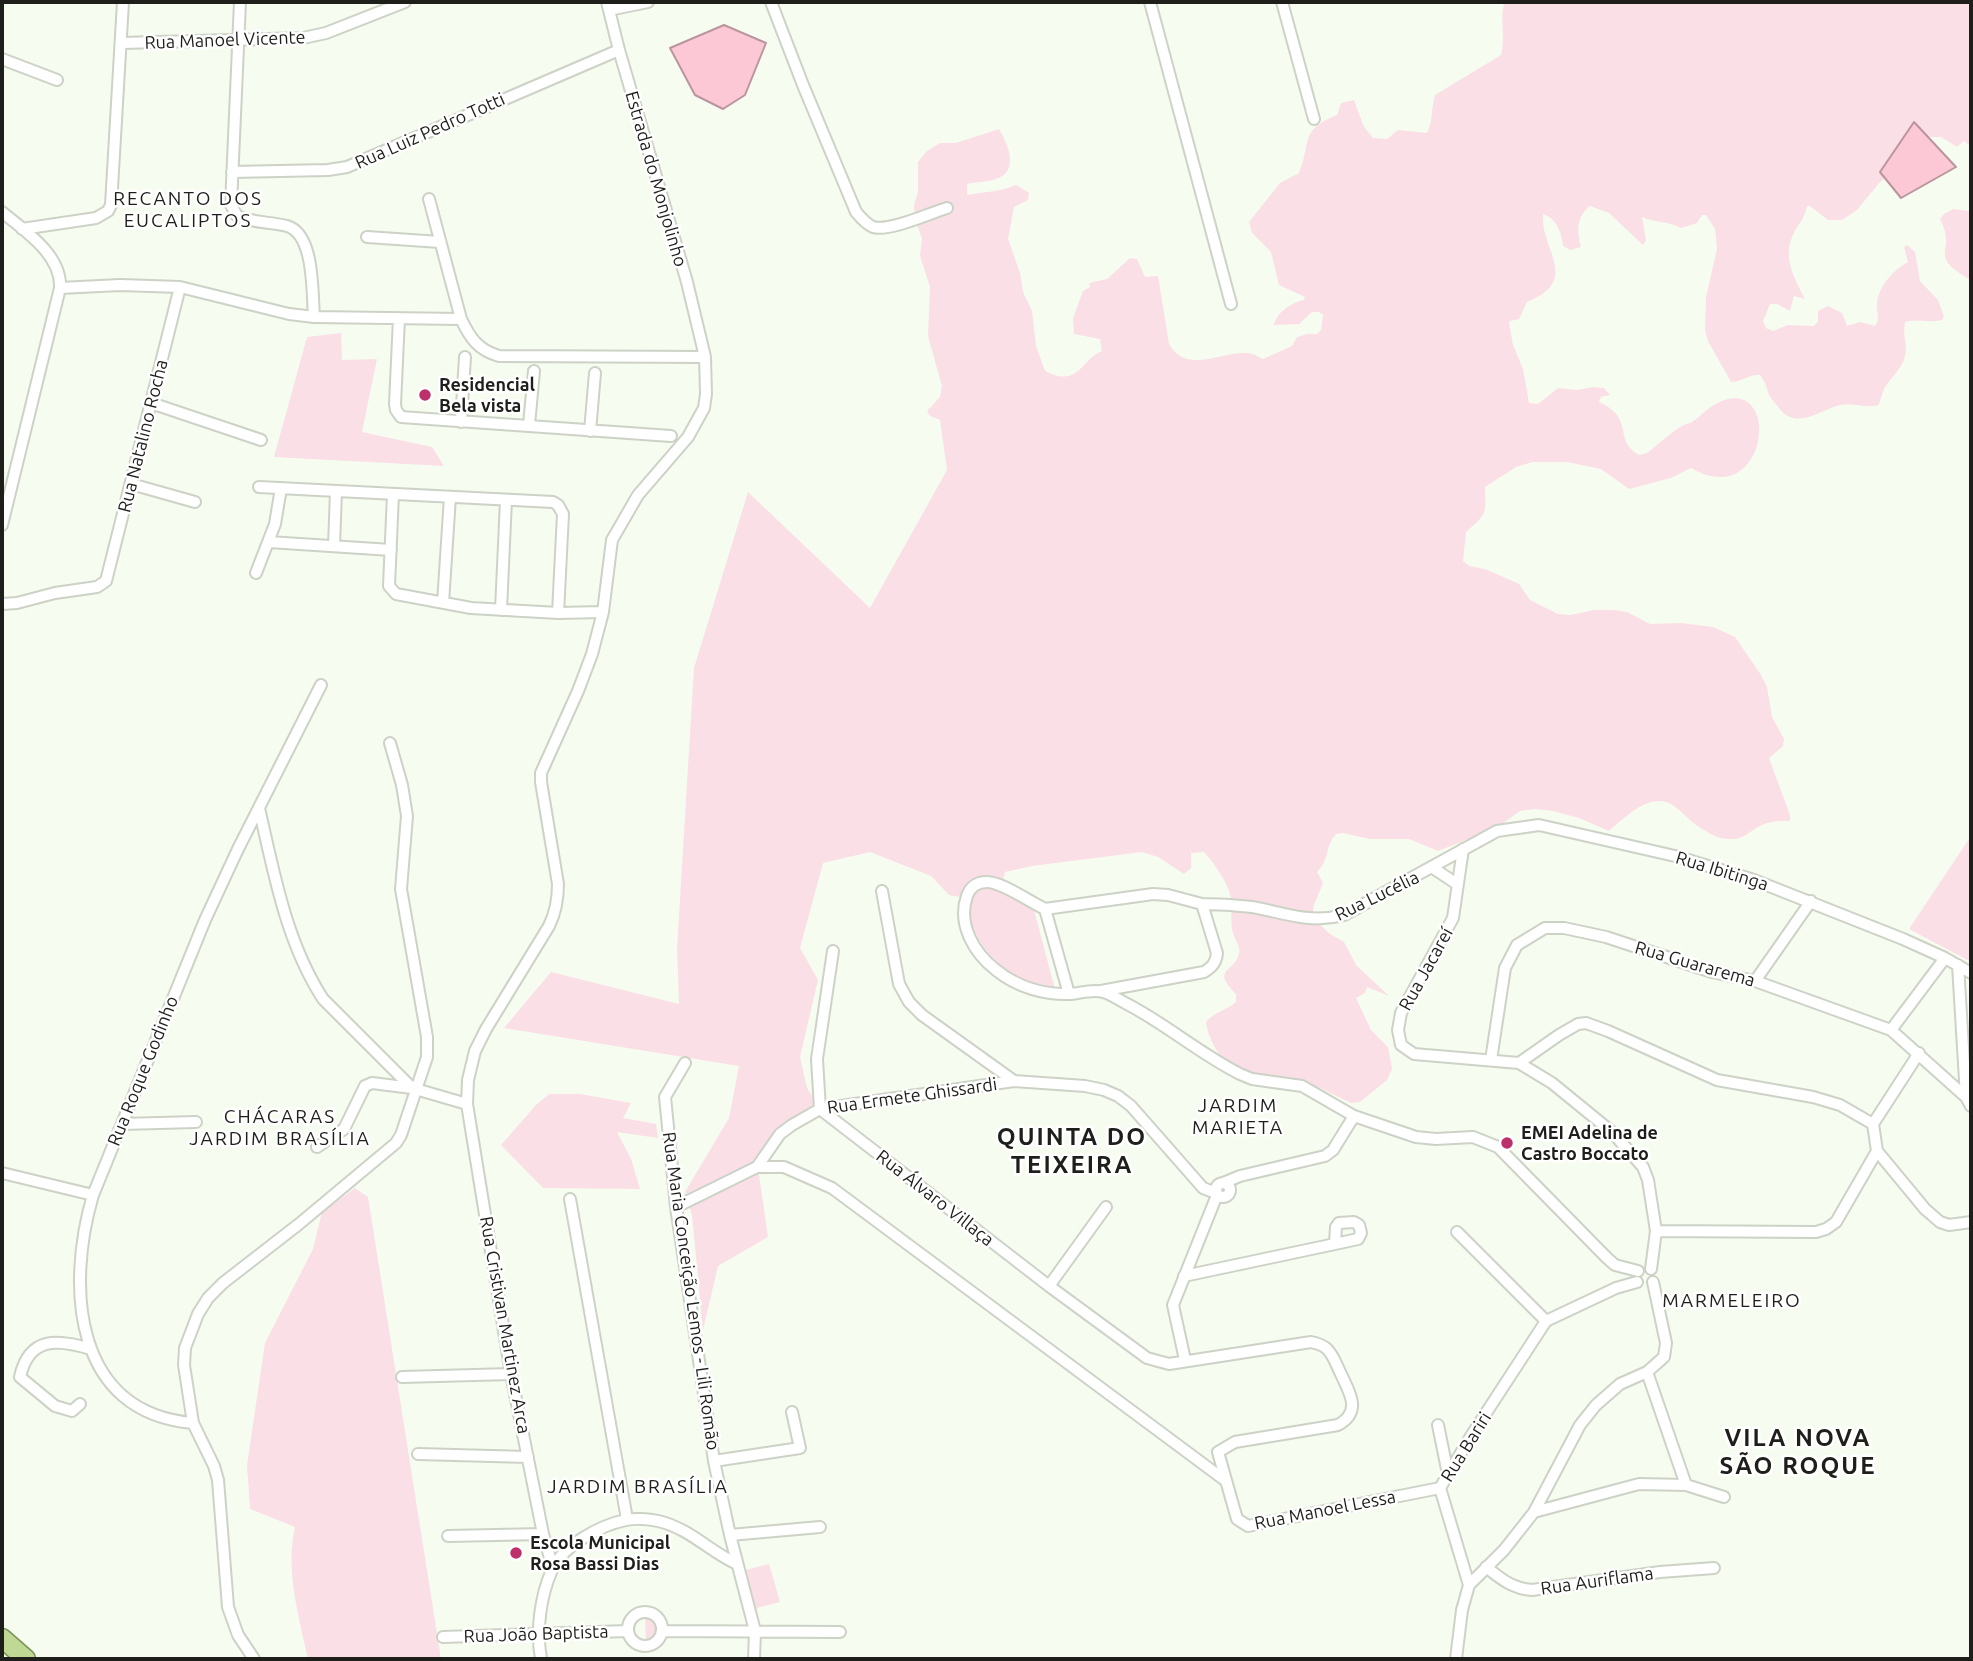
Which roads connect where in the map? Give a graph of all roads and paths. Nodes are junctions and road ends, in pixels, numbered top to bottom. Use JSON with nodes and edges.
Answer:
{"nodes":[{"id":1,"x":123,"y":2,"type":"edge"},
{"id":2,"x":240,"y":2,"type":"edge"},
{"id":3,"x":404,"y":2,"type":"edge"},
{"id":4,"x":648,"y":2,"type":"edge"},
{"id":5,"x":771,"y":2,"type":"edge"},
{"id":6,"x":1150,"y":2,"type":"edge"},
{"id":7,"x":1282,"y":2,"type":"edge"},
{"id":8,"x":608,"y":6,"type":"edge"},
{"id":9,"x":238,"y":39,"type":"junction"},
{"id":10,"x":122,"y":43,"type":"junction"},
{"id":11,"x":619,"y":50,"type":"junction"},
{"id":12,"x":2,"y":59,"type":"edge"},
{"id":13,"x":57,"y":80,"type":"dead end"},
{"id":14,"x":1314,"y":119,"type":"dead end"},
{"id":15,"x":232,"y":172,"type":"junction"},
{"id":16,"x":429,"y":199,"type":"dead end"},
{"id":17,"x":947,"y":208,"type":"dead end"},
{"id":18,"x":2,"y":212,"type":"edge"},
{"id":19,"x":22,"y":229,"type":"junction"},
{"id":20,"x":367,"y":237,"type":"dead end"},
{"id":21,"x":440,"y":242,"type":"junction"},
{"id":22,"x":180,"y":287,"type":"junction"},
{"id":23,"x":61,"y":288,"type":"junction"},
{"id":24,"x":1231,"y":304,"type":"dead end"},
{"id":25,"x":314,"y":317,"type":"junction"},
{"id":26,"x":399,"y":318,"type":"junction"},
{"id":27,"x":461,"y":319,"type":"junction"},
{"id":28,"x":465,"y":357,"type":"dead end"},
{"id":29,"x":705,"y":357,"type":"junction"},
{"id":30,"x":534,"y":370,"type":"dead end"},
{"id":31,"x":596,"y":373,"type":"dead end"},
{"id":32,"x":150,"y":403,"type":"junction"},
{"id":33,"x":461,"y":422,"type":"junction"},
{"id":34,"x":529,"y":425,"type":"junction"},
{"id":35,"x":590,"y":431,"type":"junction"},
{"id":36,"x":671,"y":436,"type":"dead end"},
{"id":37,"x":261,"y":440,"type":"dead end"},
{"id":38,"x":131,"y":484,"type":"junction"},
{"id":39,"x":260,"y":487,"type":"dead end"},
{"id":40,"x":281,"y":488,"type":"junction"},
{"id":41,"x":336,"y":491,"type":"junction"},
{"id":42,"x":393,"y":494,"type":"junction"},
{"id":43,"x":450,"y":497,"type":"junction"},
{"id":44,"x":506,"y":500,"type":"junction"},
{"id":45,"x":195,"y":502,"type":"dead end"},
{"id":46,"x":2,"y":525,"type":"edge"},
{"id":47,"x":269,"y":542,"type":"junction"},
{"id":48,"x":334,"y":546,"type":"junction"},
{"id":49,"x":391,"y":550,"type":"junction"},
{"id":50,"x":256,"y":573,"type":"dead end"},
{"id":51,"x":443,"y":603,"type":"junction"},
{"id":52,"x":2,"y":604,"type":"edge"},
{"id":53,"x":501,"y":610,"type":"junction"},
{"id":54,"x":603,"y":612,"type":"junction"},
{"id":55,"x":558,"y":613,"type":"junction"},
{"id":56,"x":321,"y":685,"type":"dead end"},
{"id":57,"x":390,"y":743,"type":"dead end"},
{"id":58,"x":259,"y":808,"type":"junction"},
{"id":59,"x":1463,"y":849,"type":"junction"},
{"id":60,"x":1433,"y":868,"type":"junction"},
{"id":61,"x":1457,"y":884,"type":"junction"},
{"id":62,"x":882,"y":891,"type":"dead end"},
{"id":63,"x":1811,"y":901,"type":"junction"},
{"id":64,"x":1202,"y":904,"type":"junction"},
{"id":65,"x":1045,"y":909,"type":"junction"},
{"id":66,"x":832,"y":951,"type":"dead end"},
{"id":67,"x":1945,"y":958,"type":"junction"},
{"id":68,"x":1958,"y":965,"type":"junction"},
{"id":69,"x":1971,"y":973,"type":"edge"},
{"id":70,"x":1755,"y":981,"type":"junction"},
{"id":71,"x":1135,"y":984,"type":"junction"},
{"id":72,"x":1101,"y":991,"type":"junction"},
{"id":73,"x":1069,"y":994,"type":"junction"},
{"id":74,"x":1139,"y":1010,"type":"junction"},
{"id":75,"x":1891,"y":1030,"type":"junction"},
{"id":76,"x":1919,"y":1053,"type":"junction"},
{"id":77,"x":1491,"y":1060,"type":"junction"},
{"id":78,"x":685,"y":1063,"type":"dead end"},
{"id":79,"x":1520,"y":1063,"type":"junction"},
{"id":80,"x":1014,"y":1082,"type":"junction"},
{"id":81,"x":415,"y":1089,"type":"junction"},
{"id":82,"x":1969,"y":1101,"type":"edge"},
{"id":83,"x":467,"y":1104,"type":"junction"},
{"id":84,"x":820,"y":1109,"type":"junction"},
{"id":85,"x":1353,"y":1116,"type":"junction"},
{"id":86,"x":196,"y":1122,"type":"dead end"},
{"id":87,"x":122,"y":1124,"type":"junction"},
{"id":88,"x":1873,"y":1124,"type":"junction"},
{"id":89,"x":317,"y":1147,"type":"dead end"},
{"id":90,"x":1877,"y":1152,"type":"junction"},
{"id":91,"x":757,"y":1167,"type":"junction"},
{"id":92,"x":2,"y":1173,"type":"edge"},
{"id":93,"x":1222,"y":1190,"type":"junction"},
{"id":94,"x":93,"y":1195,"type":"junction"},
{"id":95,"x":570,"y":1199,"type":"dead end"},
{"id":96,"x":676,"y":1207,"type":"junction"},
{"id":97,"x":1106,"y":1207,"type":"dead end"},
{"id":98,"x":1971,"y":1222,"type":"edge"},
{"id":99,"x":1656,"y":1231,"type":"junction"},
{"id":100,"x":1457,"y":1232,"type":"dead end"},
{"id":101,"x":1335,"y":1244,"type":"dead end"},
{"id":102,"x":1651,"y":1269,"type":"junction"},
{"id":103,"x":1184,"y":1276,"type":"junction"},
{"id":104,"x":1638,"y":1276,"type":"junction"},
{"id":105,"x":1653,"y":1282,"type":"junction"},
{"id":106,"x":1049,"y":1286,"type":"junction"},
{"id":107,"x":1546,"y":1321,"type":"junction"},
{"id":108,"x":91,"y":1349,"type":"junction"},
{"id":109,"x":1185,"y":1360,"type":"junction"},
{"id":110,"x":1647,"y":1372,"type":"junction"},
{"id":111,"x":511,"y":1374,"type":"junction"},
{"id":112,"x":402,"y":1377,"type":"dead end"},
{"id":113,"x":80,"y":1404,"type":"dead end"},
{"id":114,"x":792,"y":1412,"type":"dead end"},
{"id":115,"x":192,"y":1423,"type":"junction"},
{"id":116,"x":1438,"y":1424,"type":"dead end"},
{"id":117,"x":418,"y":1454,"type":"dead end"},
{"id":118,"x":528,"y":1457,"type":"junction"},
{"id":119,"x":714,"y":1461,"type":"junction"},
{"id":120,"x":1448,"y":1474,"type":"junction"},
{"id":121,"x":1226,"y":1481,"type":"junction"},
{"id":122,"x":1686,"y":1485,"type":"junction"},
{"id":123,"x":1440,"y":1488,"type":"junction"},
{"id":124,"x":1724,"y":1497,"type":"dead end"},
{"id":125,"x":1534,"y":1511,"type":"junction"},
{"id":126,"x":627,"y":1519,"type":"junction"},
{"id":127,"x":820,"y":1527,"type":"dead end"},
{"id":128,"x":543,"y":1534,"type":"junction"},
{"id":129,"x":730,"y":1535,"type":"junction"},
{"id":130,"x":448,"y":1536,"type":"dead end"},
{"id":131,"x":737,"y":1564,"type":"junction"},
{"id":132,"x":1486,"y":1567,"type":"junction"},
{"id":133,"x":552,"y":1568,"type":"junction"},
{"id":134,"x":1714,"y":1568,"type":"dead end"},
{"id":135,"x":1469,"y":1585,"type":"junction"},
{"id":136,"x":628,"y":1631,"type":"junction"},
{"id":137,"x":663,"y":1631,"type":"junction"},
{"id":138,"x":755,"y":1631,"type":"junction"},
{"id":139,"x":840,"y":1632,"type":"dead end"},
{"id":140,"x":538,"y":1633,"type":"junction"},
{"id":141,"x":443,"y":1637,"type":"dead end"},
{"id":142,"x":2,"y":1638,"type":"edge"},
{"id":143,"x":2,"y":1653,"type":"edge"},
{"id":144,"x":9,"y":1659,"type":"edge"},
{"id":145,"x":26,"y":1659,"type":"edge"},
{"id":146,"x":254,"y":1659,"type":"edge"},
{"id":147,"x":541,"y":1659,"type":"edge"},
{"id":148,"x":754,"y":1659,"type":"edge"},
{"id":149,"x":1456,"y":1659,"type":"edge"}],
"edges":[{"from":1,"to":10,"type":"street"},
{"from":2,"to":9,"type":"street"},
{"from":3,"to":9,"type":"street","name":"Rua Manoel Vicente"},
{"from":4,"to":8,"type":"street"},
{"from":5,"to":17,"type":"street"},
{"from":6,"to":24,"type":"street"},
{"from":7,"to":14,"type":"street"},
{"from":8,"to":11,"type":"street","name":"Estrada do Monjolinho"},
{"from":9,"to":10,"type":"street","name":"Rua Manoel Vicente"},
{"from":9,"to":15,"type":"street"},
{"from":10,"to":19,"type":"street"},
{"from":11,"to":15,"type":"street","name":"Rua Luiz Pedro Totti"},
{"from":11,"to":29,"type":"street","name":"Estrada do Monjolinho"},
{"from":12,"to":13,"type":"street"},
{"from":15,"to":25,"type":"street"},
{"from":16,"to":21,"type":"street"},
{"from":18,"to":19,"type":"street"},
{"from":19,"to":23,"type":"street"},
{"from":20,"to":21,"type":"street"},
{"from":21,"to":27,"type":"street"},
{"from":22,"to":23,"type":"street"},
{"from":22,"to":25,"type":"street"},
{"from":22,"to":32,"type":"street","name":"Rua Natalino Rocha"},
{"from":23,"to":46,"type":"street"},
{"from":25,"to":26,"type":"street"},
{"from":26,"to":27,"type":"street"},
{"from":26,"to":33,"type":"street"},
{"from":27,"to":29,"type":"street"},
{"from":28,"to":33,"type":"street"},
{"from":29,"to":54,"type":"street","name":"Estrada do Monjolinho"},
{"from":30,"to":34,"type":"street"},
{"from":31,"to":35,"type":"street"},
{"from":32,"to":37,"type":"street"},
{"from":32,"to":38,"type":"street","name":"Rua Natalino Rocha"},
{"from":33,"to":34,"type":"street"},
{"from":34,"to":35,"type":"street"},
{"from":35,"to":36,"type":"street"},
{"from":38,"to":45,"type":"street"},
{"from":38,"to":52,"type":"street","name":"Rua Natalino Rocha"},
{"from":39,"to":40,"type":"street"},
{"from":40,"to":41,"type":"street"},
{"from":40,"to":47,"type":"street"},
{"from":41,"to":42,"type":"street"},
{"from":41,"to":48,"type":"street"},
{"from":42,"to":43,"type":"street"},
{"from":42,"to":49,"type":"street"},
{"from":43,"to":44,"type":"street"},
{"from":43,"to":51,"type":"street"},
{"from":44,"to":53,"type":"street"},
{"from":44,"to":55,"type":"street"},
{"from":47,"to":48,"type":"street"},
{"from":47,"to":50,"type":"street"},
{"from":48,"to":49,"type":"street"},
{"from":49,"to":51,"type":"street"},
{"from":51,"to":53,"type":"street"},
{"from":53,"to":55,"type":"street"},
{"from":54,"to":55,"type":"street"},
{"from":54,"to":83,"type":"street","name":"Rua Cristivan Martinez Arca"},
{"from":56,"to":58,"type":"street","name":"Rua Roque Godinho"},
{"from":57,"to":81,"type":"street"},
{"from":58,"to":81,"type":"street"},
{"from":58,"to":87,"type":"street","name":"Rua Roque Godinho"},
{"from":59,"to":60,"type":"street","name":"Rua Lucélia"},
{"from":59,"to":61,"type":"street","name":"Rua Jacareí"},
{"from":59,"to":63,"type":"street","name":"Rua Ibitinga"},
{"from":60,"to":61,"type":"street"},
{"from":60,"to":64,"type":"street","name":"Rua Lucélia"},
{"from":61,"to":77,"type":"street","name":"Rua Jacareí"},
{"from":62,"to":80,"type":"street"},
{"from":63,"to":67,"type":"street","name":"Rua Ibitinga"},
{"from":63,"to":70,"type":"street"},
{"from":64,"to":65,"type":"street","name":"Rua Lucélia"},
{"from":64,"to":71,"type":"street"},
{"from":65,"to":73,"type":"street"},
{"from":65,"to":73,"type":"street"},
{"from":66,"to":84,"type":"street"},
{"from":67,"to":68,"type":"street","name":"Rua Ibitinga"},
{"from":67,"to":75,"type":"street"},
{"from":68,"to":69,"type":"street","name":"Rua Ibitinga"},
{"from":68,"to":82,"type":"street"},
{"from":70,"to":75,"type":"street","name":"Rua Guararema"},
{"from":70,"to":77,"type":"street","name":"Rua Guararema"},
{"from":71,"to":72,"type":"street"},
{"from":71,"to":74,"type":"street"},
{"from":72,"to":73,"type":"street"},
{"from":72,"to":74,"type":"street"},
{"from":74,"to":85,"type":"street"},
{"from":75,"to":76,"type":"street","name":"Rua Guararema"},
{"from":76,"to":82,"type":"street","name":"Rua Guararema"},
{"from":76,"to":88,"type":"street"},
{"from":77,"to":79,"type":"street","name":"Rua Jacareí"},
{"from":78,"to":96,"type":"street","name":"Rua Maria Conceição Lemos - Lili Romão"},
{"from":79,"to":88,"type":"street"},
{"from":79,"to":99,"type":"street"},
{"from":80,"to":84,"type":"street","name":"Rua Ermete Ghissardi"},
{"from":80,"to":93,"type":"street","name":"Rua Ermete Ghissardi"},
{"from":81,"to":83,"type":"street"},
{"from":81,"to":89,"type":"street"},
{"from":81,"to":115,"type":"street"},
{"from":83,"to":111,"type":"street","name":"Rua Cristivan Martinez Arca"},
{"from":84,"to":91,"type":"street","name":"Rua Ermete Ghissardi"},
{"from":84,"to":106,"type":"street","name":"Rua Álvaro Villaça"},
{"from":85,"to":93,"type":"street"},
{"from":85,"to":104,"type":"street"},
{"from":86,"to":87,"type":"street"},
{"from":87,"to":94,"type":"street","name":"Rua Roque Godinho"},
{"from":88,"to":90,"type":"street"},
{"from":90,"to":98,"type":"street"},
{"from":90,"to":99,"type":"street"},
{"from":91,"to":96,"type":"street","name":"Rua Ermete Ghissardi"},
{"from":91,"to":121,"type":"street"},
{"from":92,"to":94,"type":"street"},
{"from":93,"to":103,"type":"street"},
{"from":94,"to":108,"type":"street","name":"Rua Roque Godinho"},
{"from":95,"to":126,"type":"street"},
{"from":96,"to":119,"type":"street","name":"Rua Maria Conceição Lemos - Lili Romão"},
{"from":97,"to":106,"type":"street"},
{"from":99,"to":102,"type":"street"},
{"from":100,"to":107,"type":"street"},
{"from":101,"to":103,"type":"street"},
{"from":102,"to":104,"type":"street"},
{"from":102,"to":105,"type":"street"},
{"from":103,"to":109,"type":"street"},
{"from":104,"to":105,"type":"street"},
{"from":104,"to":107,"type":"street"},
{"from":105,"to":110,"type":"street"},
{"from":106,"to":109,"type":"street","name":"Rua Álvaro Villaça"},
{"from":107,"to":120,"type":"street","name":"Rua Bariri"},
{"from":108,"to":113,"type":"street"},
{"from":108,"to":115,"type":"street","name":"Rua Roque Godinho"},
{"from":109,"to":121,"type":"street","name":"Rua Manoel Lessa"},
{"from":110,"to":122,"type":"street"},
{"from":110,"to":125,"type":"street"},
{"from":111,"to":112,"type":"street"},
{"from":111,"to":118,"type":"street","name":"Rua Cristivan Martinez Arca"},
{"from":114,"to":119,"type":"street"},
{"from":115,"to":146,"type":"street"},
{"from":116,"to":120,"type":"street"},
{"from":117,"to":118,"type":"street"},
{"from":118,"to":128,"type":"street","name":"Rua Cristivan Martinez Arca"},
{"from":119,"to":129,"type":"street","name":"Rua Maria Conceição Lemos - Lili Romão"},
{"from":120,"to":123,"type":"street","name":"Rua Bariri"},
{"from":121,"to":123,"type":"street","name":"Rua Manoel Lessa"},
{"from":122,"to":124,"type":"street"},
{"from":122,"to":125,"type":"street"},
{"from":123,"to":135,"type":"street","name":"Rua Bariri"},
{"from":125,"to":132,"type":"street"},
{"from":126,"to":131,"type":"street"},
{"from":126,"to":133,"type":"street"},
{"from":127,"to":129,"type":"street"},
{"from":128,"to":130,"type":"street"},
{"from":128,"to":133,"type":"street","name":"Rua Cristivan Martinez Arca"},
{"from":129,"to":131,"type":"street","name":"Rua Maria Conceição Lemos - Lili Romão"},
{"from":131,"to":138,"type":"street","name":"Rua Maria Conceição Lemos - Lili Romão"},
{"from":132,"to":134,"type":"street","name":"Rua Auriflama"},
{"from":132,"to":135,"type":"street"},
{"from":133,"to":140,"type":"street"},
{"from":135,"to":149,"type":"street"},
{"from":136,"to":137,"type":"street"},
{"from":136,"to":137,"type":"street"},
{"from":136,"to":140,"type":"street","name":"Rua João Baptista"},
{"from":137,"to":138,"type":"street"},
{"from":138,"to":139,"type":"street"},
{"from":138,"to":148,"type":"street","name":"Rua Maria Conceição Lemos - Lili Romão"},
{"from":140,"to":141,"type":"street","name":"Rua João Baptista"},
{"from":140,"to":147,"type":"street"},
{"from":142,"to":145,"type":"highway"},
{"from":143,"to":144,"type":"highway"}]}
